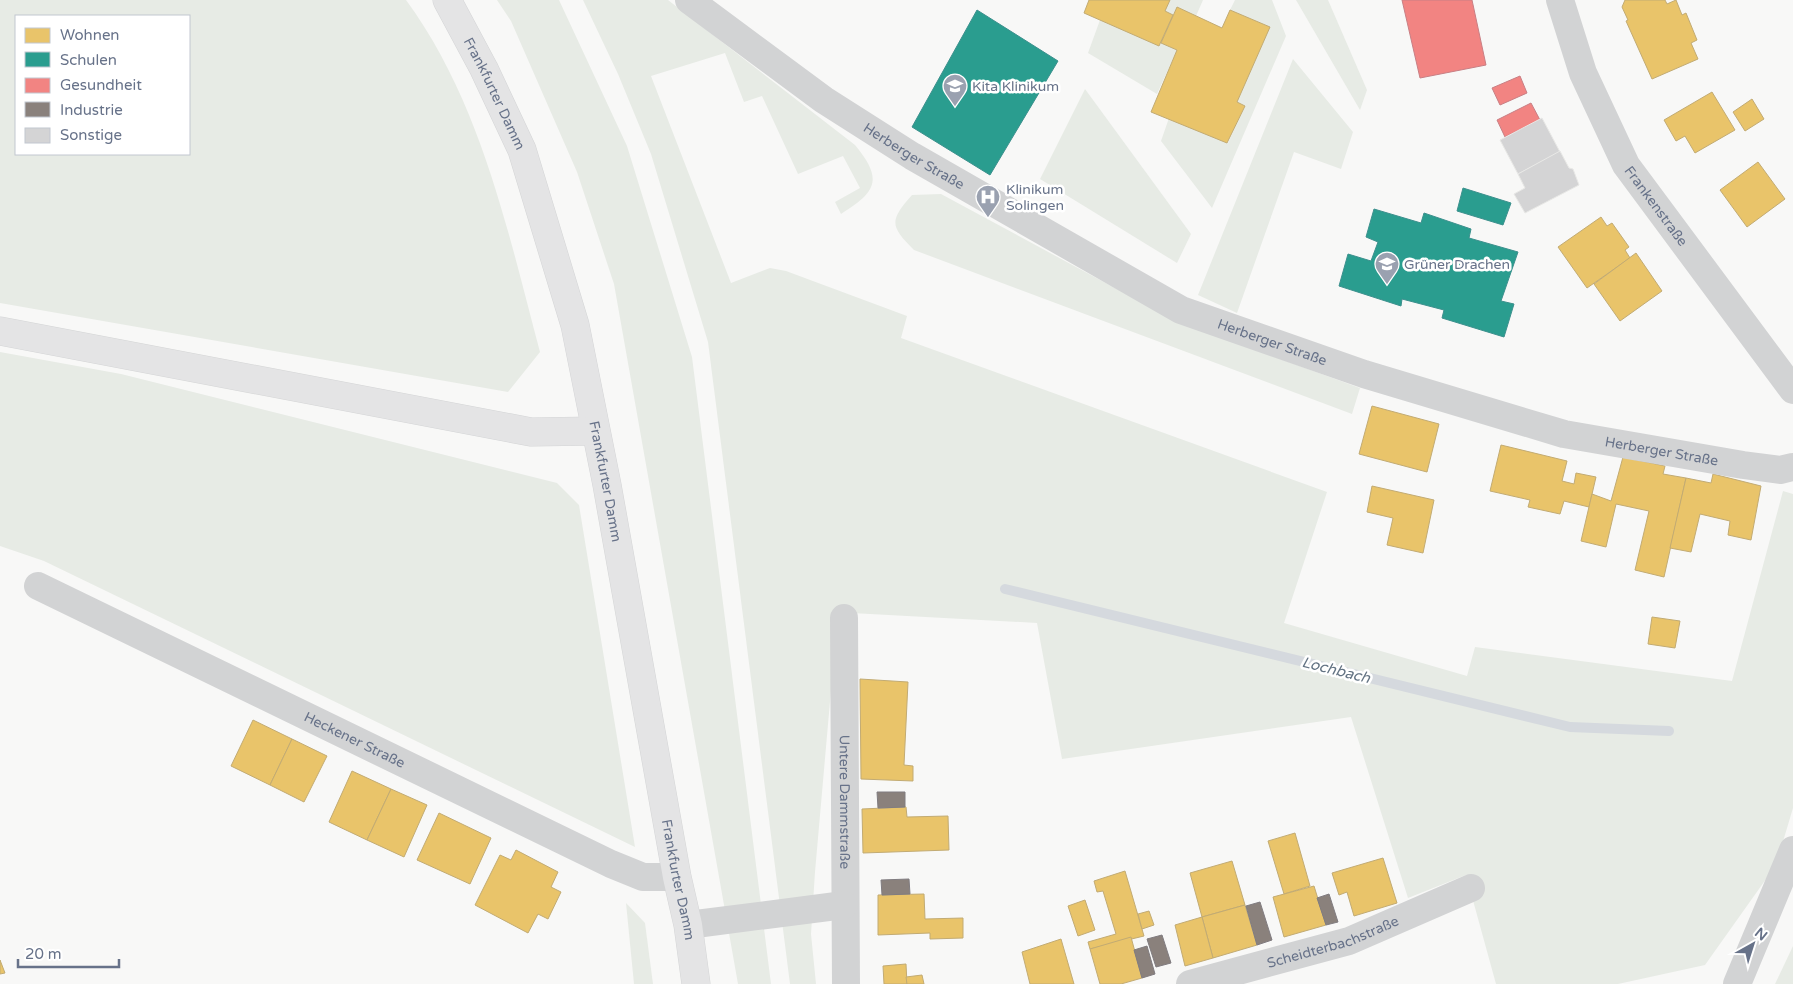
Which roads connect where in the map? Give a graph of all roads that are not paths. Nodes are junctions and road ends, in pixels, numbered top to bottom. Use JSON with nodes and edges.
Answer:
{"nodes":[{"id":1,"x":447,"y":0,"type":"edge"},
{"id":2,"x":689,"y":0,"type":"edge"},
{"id":3,"x":1560,"y":0,"type":"edge"},
{"id":4,"x":0,"y":331,"type":"edge"},
{"id":5,"x":1793,"y":390,"type":"edge"},
{"id":6,"x":595,"y":431,"type":"junction"},
{"id":7,"x":1793,"y":467,"type":"edge"},
{"id":8,"x":38,"y":586,"type":"dead end"},
{"id":9,"x":844,"y":618,"type":"dead end"},
{"id":10,"x":1793,"y":850,"type":"edge"},
{"id":11,"x":677,"y":877,"type":"junction"},
{"id":12,"x":1788,"y":879,"type":"edge"},
{"id":13,"x":1470,"y":888,"type":"dead end"},
{"id":14,"x":844,"y":905,"type":"junction"},
{"id":15,"x":688,"y":925,"type":"junction"},
{"id":16,"x":696,"y":984,"type":"edge"},
{"id":17,"x":846,"y":984,"type":"edge"},
{"id":18,"x":1190,"y":984,"type":"edge"},
{"id":19,"x":1737,"y":984,"type":"edge"}],
"edges":[{"from":1,"to":6,"type":"main road","name":"Frankfurter Damm"},
{"from":2,"to":7,"type":"street","name":"Herberger Straße"},
{"from":3,"to":5,"type":"street","name":"Frankenstraße"},
{"from":4,"to":6,"type":"main road"},
{"from":6,"to":11,"type":"main road","name":"Frankfurter Damm"},
{"from":8,"to":11,"type":"street","name":"Heckener Straße"},
{"from":9,"to":14,"type":"street","name":"Untere Dammstraße"},
{"from":10,"to":12,"type":"street"},
{"from":11,"to":15,"type":"main road","name":"Frankfurter Damm"},
{"from":12,"to":19,"type":"street"},
{"from":13,"to":18,"type":"street","name":"Scheidterbachstraße"},
{"from":14,"to":15,"type":"street"},
{"from":14,"to":17,"type":"street","name":"Untere Dammstraße"},
{"from":15,"to":16,"type":"main road","name":"Frankfurter Damm"}]}
